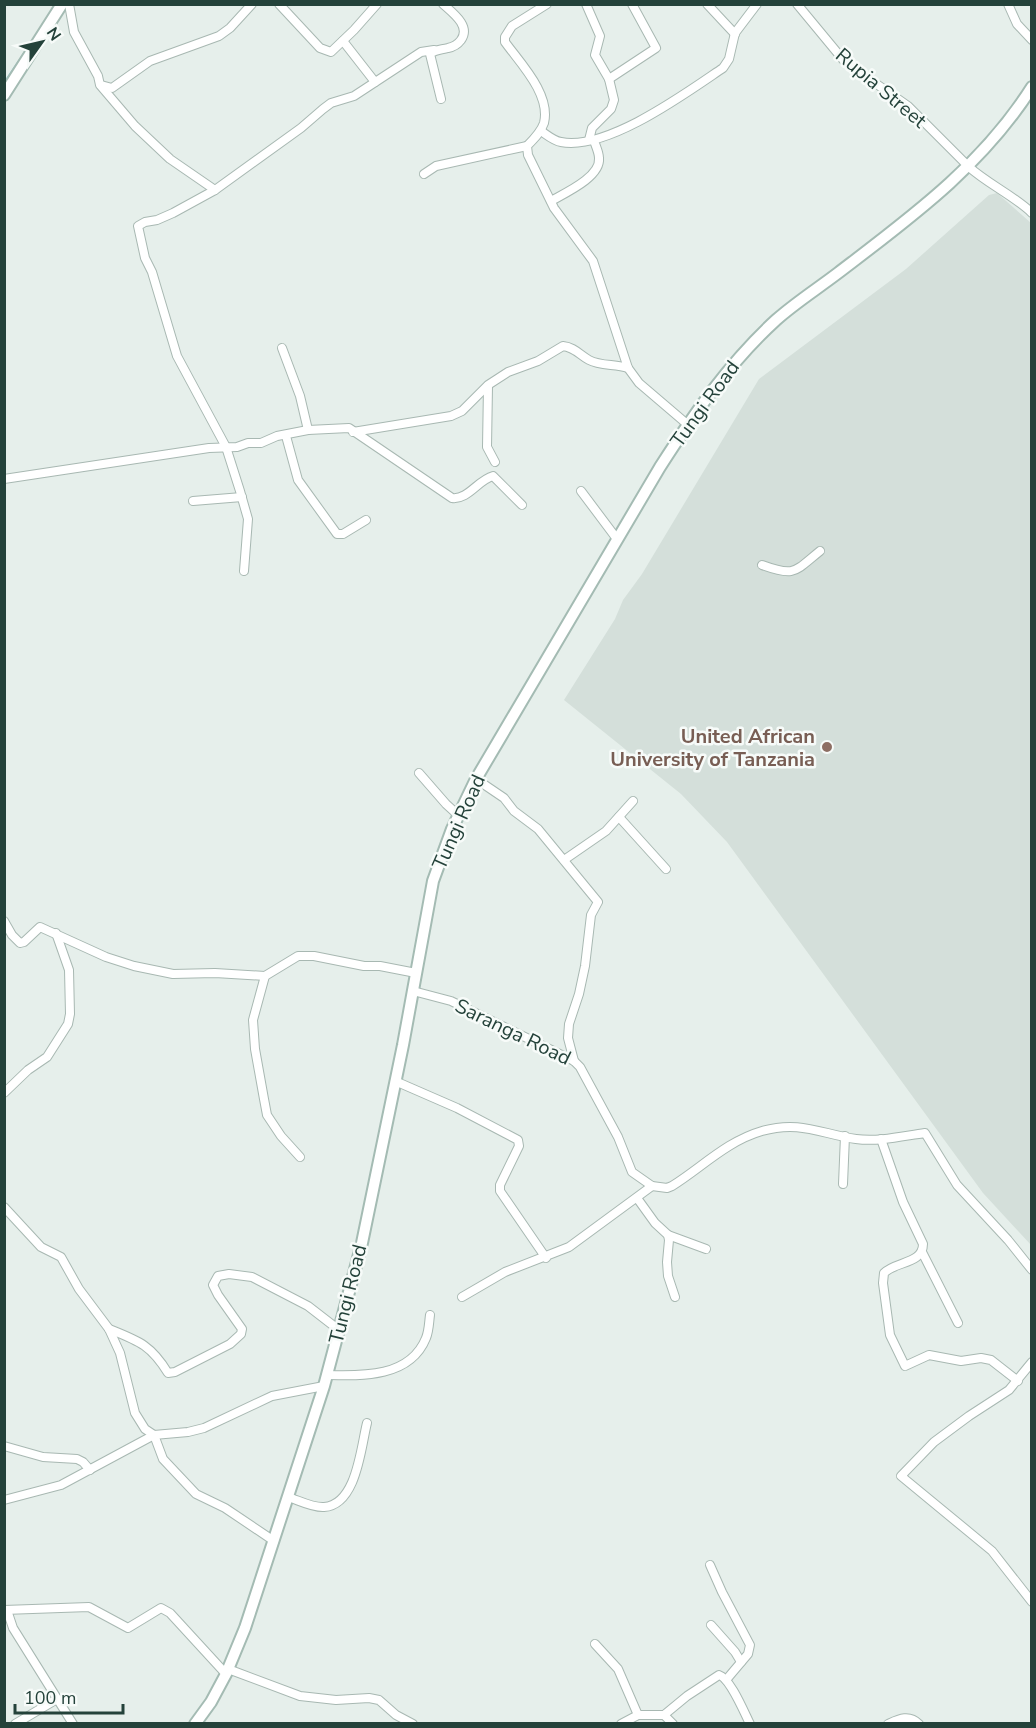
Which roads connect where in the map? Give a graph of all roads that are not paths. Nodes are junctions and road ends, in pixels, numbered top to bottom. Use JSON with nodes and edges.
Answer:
{"nodes":[{"id":1,"x":62,"y":4,"type":"edge"},
{"id":2,"x":69,"y":4,"type":"edge"},
{"id":3,"x":252,"y":4,"type":"edge"},
{"id":4,"x":279,"y":4,"type":"edge"},
{"id":5,"x":377,"y":4,"type":"edge"},
{"id":6,"x":443,"y":4,"type":"edge"},
{"id":7,"x":547,"y":4,"type":"edge"},
{"id":8,"x":586,"y":4,"type":"edge"},
{"id":9,"x":632,"y":4,"type":"edge"},
{"id":10,"x":707,"y":4,"type":"edge"},
{"id":11,"x":757,"y":4,"type":"edge"},
{"id":12,"x":797,"y":4,"type":"edge"},
{"id":13,"x":1008,"y":4,"type":"edge"},
{"id":14,"x":735,"y":34,"type":"junction"},
{"id":15,"x":1032,"y":40,"type":"edge"},
{"id":16,"x":343,"y":41,"type":"junction"},
{"id":17,"x":434,"y":50,"type":"junction"},
{"id":18,"x":609,"y":79,"type":"junction"},
{"id":19,"x":375,"y":82,"type":"junction"},
{"id":20,"x":100,"y":85,"type":"junction"},
{"id":21,"x":1032,"y":87,"type":"edge"},
{"id":22,"x":4,"y":95,"type":"edge"},
{"id":23,"x":441,"y":99,"type":"dead end"},
{"id":24,"x":541,"y":131,"type":"junction"},
{"id":25,"x":591,"y":140,"type":"junction"},
{"id":26,"x":527,"y":146,"type":"junction"},
{"id":27,"x":969,"y":168,"type":"junction"},
{"id":28,"x":424,"y":174,"type":"dead end"},
{"id":29,"x":215,"y":190,"type":"junction"},
{"id":30,"x":551,"y":201,"type":"junction"},
{"id":31,"x":1032,"y":213,"type":"edge"},
{"id":32,"x":282,"y":348,"type":"dead end"},
{"id":33,"x":628,"y":369,"type":"junction"},
{"id":34,"x":488,"y":385,"type":"junction"},
{"id":35,"x":687,"y":424,"type":"junction"},
{"id":36,"x":308,"y":430,"type":"junction"},
{"id":37,"x":353,"y":432,"type":"junction"},
{"id":38,"x":286,"y":436,"type":"junction"},
{"id":39,"x":226,"y":447,"type":"junction"},
{"id":40,"x":495,"y":462,"type":"dead end"},
{"id":41,"x":4,"y":479,"type":"edge"},
{"id":42,"x":581,"y":491,"type":"dead end"},
{"id":43,"x":242,"y":497,"type":"junction"},
{"id":44,"x":193,"y":501,"type":"dead end"},
{"id":45,"x":522,"y":505,"type":"dead end"},
{"id":46,"x":366,"y":520,"type":"dead end"},
{"id":47,"x":617,"y":539,"type":"junction"},
{"id":48,"x":820,"y":551,"type":"dead end"},
{"id":49,"x":762,"y":565,"type":"dead end"},
{"id":50,"x":244,"y":571,"type":"dead end"},
{"id":51,"x":419,"y":773,"type":"dead end"},
{"id":52,"x":476,"y":779,"type":"junction"},
{"id":53,"x":633,"y":801,"type":"dead end"},
{"id":54,"x":459,"y":815,"type":"junction"},
{"id":55,"x":619,"y":817,"type":"junction"},
{"id":56,"x":564,"y":860,"type":"junction"},
{"id":57,"x":666,"y":869,"type":"dead end"},
{"id":58,"x":4,"y":921,"type":"edge"},
{"id":59,"x":56,"y":933,"type":"junction"},
{"id":60,"x":417,"y":973,"type":"junction"},
{"id":61,"x":265,"y":976,"type":"junction"},
{"id":62,"x":413,"y":991,"type":"junction"},
{"id":63,"x":574,"y":1060,"type":"junction"},
{"id":64,"x":395,"y":1081,"type":"junction"},
{"id":65,"x":4,"y":1093,"type":"edge"},
{"id":66,"x":845,"y":1136,"type":"junction"},
{"id":67,"x":881,"y":1139,"type":"junction"},
{"id":68,"x":300,"y":1157,"type":"dead end"},
{"id":69,"x":843,"y":1184,"type":"dead end"},
{"id":70,"x":652,"y":1186,"type":"junction"},
{"id":71,"x":638,"y":1198,"type":"junction"},
{"id":72,"x":4,"y":1207,"type":"edge"},
{"id":73,"x":668,"y":1235,"type":"junction"},
{"id":74,"x":706,"y":1249,"type":"dead end"},
{"id":75,"x":922,"y":1252,"type":"junction"},
{"id":76,"x":546,"y":1257,"type":"junction"},
{"id":77,"x":1032,"y":1270,"type":"edge"},
{"id":78,"x":462,"y":1297,"type":"dead end"},
{"id":79,"x":675,"y":1297,"type":"dead end"},
{"id":80,"x":430,"y":1315,"type":"dead end"},
{"id":81,"x":958,"y":1323,"type":"dead end"},
{"id":82,"x":109,"y":1329,"type":"junction"},
{"id":83,"x":339,"y":1330,"type":"junction"},
{"id":84,"x":1032,"y":1362,"type":"edge"},
{"id":85,"x":325,"y":1380,"type":"junction"},
{"id":86,"x":1018,"y":1381,"type":"junction"},
{"id":87,"x":367,"y":1423,"type":"dead end"},
{"id":88,"x":154,"y":1435,"type":"junction"},
{"id":89,"x":4,"y":1446,"type":"edge"},
{"id":90,"x":90,"y":1470,"type":"junction"},
{"id":91,"x":288,"y":1497,"type":"junction"},
{"id":92,"x":4,"y":1500,"type":"edge"},
{"id":93,"x":274,"y":1541,"type":"junction"},
{"id":94,"x":710,"y":1565,"type":"dead end"},
{"id":95,"x":1032,"y":1602,"type":"edge"},
{"id":96,"x":6,"y":1610,"type":"edge"},
{"id":97,"x":711,"y":1625,"type":"dead end"},
{"id":98,"x":595,"y":1644,"type":"dead end"},
{"id":99,"x":741,"y":1662,"type":"junction"},
{"id":100,"x":227,"y":1671,"type":"junction"},
{"id":101,"x":726,"y":1680,"type":"junction"},
{"id":102,"x":57,"y":1699,"type":"junction"},
{"id":103,"x":638,"y":1715,"type":"junction"},
{"id":104,"x":664,"y":1715,"type":"junction"},
{"id":105,"x":749,"y":1723,"type":"edge"},
{"id":106,"x":15,"y":1724,"type":"edge"},
{"id":107,"x":73,"y":1724,"type":"edge"},
{"id":108,"x":195,"y":1724,"type":"edge"},
{"id":109,"x":413,"y":1724,"type":"edge"},
{"id":110,"x":621,"y":1724,"type":"edge"},
{"id":111,"x":673,"y":1724,"type":"edge"},
{"id":112,"x":888,"y":1724,"type":"edge"},
{"id":113,"x":919,"y":1724,"type":"edge"}],
"edges":[{"from":1,"to":22,"type":"main road"},
{"from":2,"to":20,"type":"street"},
{"from":3,"to":20,"type":"street"},
{"from":4,"to":16,"type":"street"},
{"from":5,"to":16,"type":"street"},
{"from":6,"to":17,"type":"street"},
{"from":7,"to":24,"type":"street"},
{"from":8,"to":18,"type":"street"},
{"from":9,"to":18,"type":"street"},
{"from":10,"to":14,"type":"street"},
{"from":11,"to":14,"type":"street"},
{"from":12,"to":27,"type":"street","name":"Rupia Street"},
{"from":13,"to":15,"type":"street"},
{"from":14,"to":25,"type":"street"},
{"from":16,"to":19,"type":"street"},
{"from":17,"to":19,"type":"street"},
{"from":17,"to":23,"type":"street"},
{"from":18,"to":25,"type":"street"},
{"from":19,"to":29,"type":"street"},
{"from":20,"to":29,"type":"street"},
{"from":21,"to":27,"type":"main road","name":"Tungi Road"},
{"from":24,"to":25,"type":"street"},
{"from":24,"to":26,"type":"street"},
{"from":25,"to":30,"type":"street"},
{"from":26,"to":28,"type":"street"},
{"from":26,"to":30,"type":"street"},
{"from":27,"to":31,"type":"street","name":"Rupia Street"},
{"from":27,"to":35,"type":"main road","name":"Tungi Road"},
{"from":29,"to":39,"type":"street"},
{"from":30,"to":33,"type":"street"},
{"from":32,"to":36,"type":"street"},
{"from":33,"to":34,"type":"street"},
{"from":33,"to":35,"type":"street"},
{"from":34,"to":37,"type":"street"},
{"from":34,"to":40,"type":"street"},
{"from":35,"to":47,"type":"main road","name":"Tungi Road"},
{"from":36,"to":37,"type":"street"},
{"from":36,"to":38,"type":"street"},
{"from":37,"to":45,"type":"street"},
{"from":38,"to":39,"type":"street"},
{"from":38,"to":46,"type":"street"},
{"from":39,"to":41,"type":"street"},
{"from":39,"to":43,"type":"street"},
{"from":42,"to":47,"type":"street"},
{"from":43,"to":44,"type":"street"},
{"from":43,"to":50,"type":"street"},
{"from":47,"to":52,"type":"main road","name":"Tungi Road"},
{"from":48,"to":49,"type":"street"},
{"from":51,"to":54,"type":"street"},
{"from":52,"to":54,"type":"main road","name":"Tungi Road"},
{"from":52,"to":56,"type":"street"},
{"from":53,"to":55,"type":"street"},
{"from":54,"to":60,"type":"main road","name":"Tungi Road"},
{"from":55,"to":56,"type":"street"},
{"from":55,"to":57,"type":"street"},
{"from":56,"to":63,"type":"street"},
{"from":58,"to":59,"type":"street"},
{"from":59,"to":61,"type":"street"},
{"from":59,"to":65,"type":"street"},
{"from":60,"to":61,"type":"street"},
{"from":60,"to":62,"type":"main road","name":"Tungi Road"},
{"from":61,"to":68,"type":"street"},
{"from":62,"to":63,"type":"street","name":"Saranga Road"},
{"from":62,"to":64,"type":"main road","name":"Tungi Road"},
{"from":63,"to":70,"type":"street","name":"Saranga Road"},
{"from":64,"to":76,"type":"street"},
{"from":64,"to":83,"type":"main road","name":"Tungi Road"},
{"from":66,"to":67,"type":"street"},
{"from":66,"to":69,"type":"street"},
{"from":66,"to":70,"type":"street"},
{"from":67,"to":75,"type":"street"},
{"from":67,"to":77,"type":"street"},
{"from":70,"to":71,"type":"street"},
{"from":71,"to":73,"type":"street"},
{"from":71,"to":76,"type":"street"},
{"from":72,"to":82,"type":"street"},
{"from":73,"to":74,"type":"street"},
{"from":73,"to":79,"type":"street"},
{"from":75,"to":81,"type":"street"},
{"from":75,"to":86,"type":"street"},
{"from":76,"to":78,"type":"street"},
{"from":80,"to":85,"type":"street"},
{"from":82,"to":83,"type":"street"},
{"from":82,"to":88,"type":"street"},
{"from":83,"to":85,"type":"main road","name":"Tungi Road"},
{"from":84,"to":86,"type":"street"},
{"from":85,"to":88,"type":"street"},
{"from":85,"to":91,"type":"main road","name":"Tungi Road"},
{"from":86,"to":95,"type":"street"},
{"from":87,"to":91,"type":"street"},
{"from":88,"to":90,"type":"street"},
{"from":88,"to":93,"type":"street"},
{"from":89,"to":90,"type":"street"},
{"from":90,"to":92,"type":"street"},
{"from":91,"to":93,"type":"main road","name":"Tungi Road"},
{"from":93,"to":100,"type":"main road","name":"Tungi Road"},
{"from":94,"to":99,"type":"street"},
{"from":96,"to":100,"type":"street"},
{"from":96,"to":102,"type":"street"},
{"from":97,"to":99,"type":"street"},
{"from":98,"to":103,"type":"street"},
{"from":99,"to":101,"type":"street"},
{"from":100,"to":108,"type":"main road","name":"Tungi Road"},
{"from":100,"to":109,"type":"street"},
{"from":101,"to":104,"type":"street"},
{"from":101,"to":105,"type":"street"},
{"from":102,"to":106,"type":"street"},
{"from":102,"to":107,"type":"street"},
{"from":103,"to":104,"type":"street"},
{"from":103,"to":110,"type":"street"},
{"from":104,"to":111,"type":"street"},
{"from":112,"to":113,"type":"street"}]}
